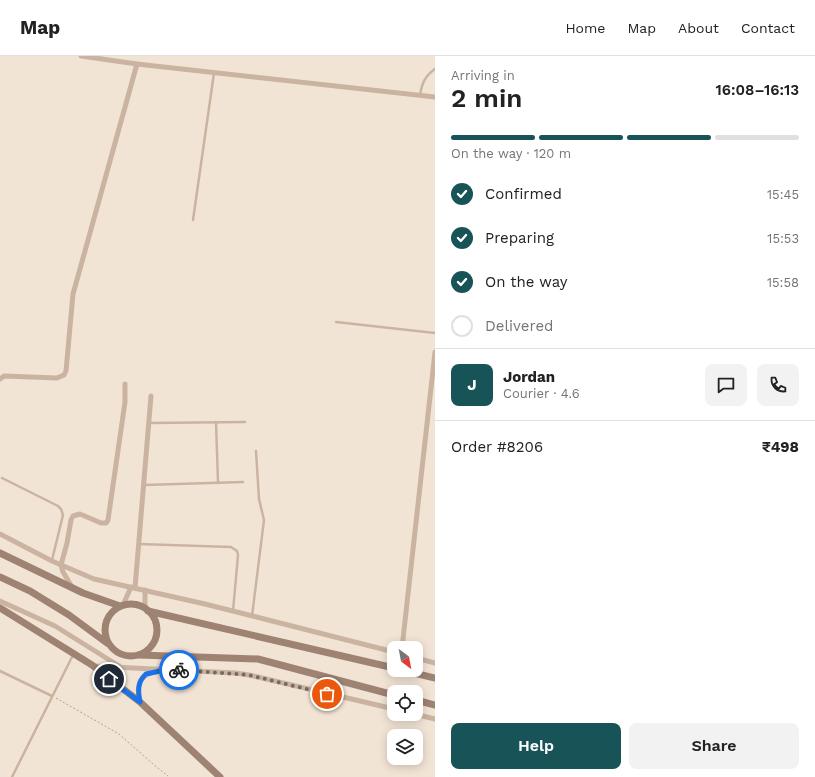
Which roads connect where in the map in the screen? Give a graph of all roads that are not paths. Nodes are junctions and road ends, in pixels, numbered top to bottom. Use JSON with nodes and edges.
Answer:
{"nodes":[{"id":1,"x":81,"y":56,"type":"edge"},
{"id":2,"x":137,"y":64,"type":"junction"},
{"id":3,"x":435,"y":69,"type":"edge"},
{"id":4,"x":214,"y":72,"type":"junction"},
{"id":5,"x":420,"y":95,"type":"junction"},
{"id":6,"x":435,"y":97,"type":"edge"},
{"id":7,"x":193,"y":220,"type":"dead end"},
{"id":8,"x":336,"y":322,"type":"dead end"},
{"id":9,"x":435,"y":333,"type":"edge"},
{"id":10,"x":435,"y":352,"type":"edge"},
{"id":11,"x":0,"y":380,"type":"edge"},
{"id":12,"x":125,"y":384,"type":"dead end"},
{"id":13,"x":151,"y":396,"type":"dead end"},
{"id":14,"x":432,"y":399,"type":"edge"},
{"id":15,"x":216,"y":422,"type":"junction"},
{"id":16,"x":245,"y":422,"type":"dead end"},
{"id":17,"x":149,"y":423,"type":"junction"},
{"id":18,"x":256,"y":451,"type":"dead end"},
{"id":19,"x":2,"y":478,"type":"dead end"},
{"id":20,"x":243,"y":482,"type":"dead end"},
{"id":21,"x":218,"y":483,"type":"junction"},
{"id":22,"x":143,"y":485,"type":"junction"},
{"id":23,"x":0,"y":534,"type":"edge"},
{"id":24,"x":139,"y":544,"type":"junction"},
{"id":25,"x":0,"y":552,"type":"edge"},
{"id":26,"x":52,"y":561,"type":"junction"},
{"id":27,"x":61,"y":565,"type":"junction"},
{"id":28,"x":0,"y":577,"type":"edge"},
{"id":29,"x":72,"y":587,"type":"junction"},
{"id":30,"x":133,"y":588,"type":"junction"},
{"id":31,"x":144,"y":590,"type":"junction"},
{"id":32,"x":0,"y":601,"type":"edge"},
{"id":33,"x":121,"y":606,"type":"junction"},
{"id":34,"x":0,"y":608,"type":"edge"},
{"id":35,"x":146,"y":609,"type":"junction"},
{"id":36,"x":233,"y":612,"type":"junction"},
{"id":37,"x":252,"y":616,"type":"junction"},
{"id":38,"x":403,"y":641,"type":"edge"},
{"id":39,"x":108,"y":643,"type":"junction"},
{"id":40,"x":387,"y":650,"type":"edge"},
{"id":41,"x":73,"y":654,"type":"junction"},
{"id":42,"x":138,"y":655,"type":"junction"},
{"id":43,"x":423,"y":660,"type":"edge"},
{"id":44,"x":435,"y":663,"type":"edge"},
{"id":45,"x":92,"y":665,"type":"junction"},
{"id":46,"x":120,"y":666,"type":"junction"},
{"id":47,"x":387,"y":666,"type":"edge"},
{"id":48,"x":165,"y":670,"type":"junction"},
{"id":49,"x":0,"y":671,"type":"edge"},
{"id":50,"x":318,"y":675,"type":"junction"},
{"id":51,"x":423,"y":675,"type":"edge"},
{"id":52,"x":435,"y":678,"type":"edge"},
{"id":53,"x":387,"y":692,"type":"edge"},
{"id":54,"x":52,"y":696,"type":"junction"},
{"id":55,"x":337,"y":696,"type":"junction"},
{"id":56,"x":140,"y":702,"type":"junction"},
{"id":57,"x":423,"y":702,"type":"edge"},
{"id":58,"x":435,"y":705,"type":"edge"},
{"id":59,"x":387,"y":707,"type":"edge"},
{"id":60,"x":423,"y":716,"type":"edge"},
{"id":61,"x":435,"y":719,"type":"edge"},
{"id":62,"x":12,"y":777,"type":"edge"},
{"id":63,"x":220,"y":777,"type":"edge"}],
"edges":[{"from":1,"to":2,"type":"street"},
{"from":2,"to":4,"type":"street"},
{"from":2,"to":11,"type":"street"},
{"from":3,"to":5,"type":"lane"},
{"from":4,"to":5,"type":"street"},
{"from":4,"to":7,"type":"lane"},
{"from":5,"to":6,"type":"street"},
{"from":8,"to":9,"type":"lane"},
{"from":10,"to":14,"type":"street"},
{"from":12,"to":27,"type":"street"},
{"from":13,"to":17,"type":"street"},
{"from":14,"to":38,"type":"street"},
{"from":15,"to":16,"type":"lane"},
{"from":15,"to":17,"type":"lane"},
{"from":15,"to":21,"type":"lane"},
{"from":17,"to":22,"type":"street"},
{"from":18,"to":37,"type":"lane"},
{"from":19,"to":26,"type":"lane"},
{"from":20,"to":21,"type":"lane"},
{"from":21,"to":22,"type":"lane"},
{"from":22,"to":24,"type":"street"},
{"from":23,"to":26,"type":"street"},
{"from":24,"to":30,"type":"street"},
{"from":24,"to":36,"type":"lane"},
{"from":25,"to":29,"type":"main road"},
{"from":26,"to":27,"type":"street"},
{"from":27,"to":29,"type":"street"},
{"from":27,"to":30,"type":"street"},
{"from":28,"to":39,"type":"main road"},
{"from":29,"to":33,"type":"main road"},
{"from":30,"to":31,"type":"street"},
{"from":30,"to":33,"type":"street"},
{"from":31,"to":35,"type":"street"},
{"from":31,"to":36,"type":"street"},
{"from":32,"to":46,"type":"street"},
{"from":33,"to":35,"type":"main road"},
{"from":33,"to":39,"type":"main road"},
{"from":34,"to":41,"type":"main road"},
{"from":35,"to":42,"type":"main road"},
{"from":35,"to":47,"type":"main road"},
{"from":36,"to":37,"type":"street"},
{"from":37,"to":40,"type":"street"},
{"from":39,"to":42,"type":"main road"},
{"from":41,"to":45,"type":"main road"},
{"from":41,"to":54,"type":"lane"},
{"from":42,"to":50,"type":"main road"},
{"from":43,"to":44,"type":"street"},
{"from":45,"to":46,"type":"street"},
{"from":45,"to":56,"type":"main road"},
{"from":46,"to":48,"type":"street"},
{"from":48,"to":55,"type":"street"},
{"from":48,"to":56,"type":"street"},
{"from":49,"to":54,"type":"lane"},
{"from":50,"to":53,"type":"main road"},
{"from":50,"to":55,"type":"street"},
{"from":51,"to":52,"type":"main road"},
{"from":54,"to":62,"type":"lane"},
{"from":55,"to":59,"type":"street"},
{"from":56,"to":63,"type":"main road"},
{"from":57,"to":58,"type":"main road"},
{"from":60,"to":61,"type":"street"}]}
